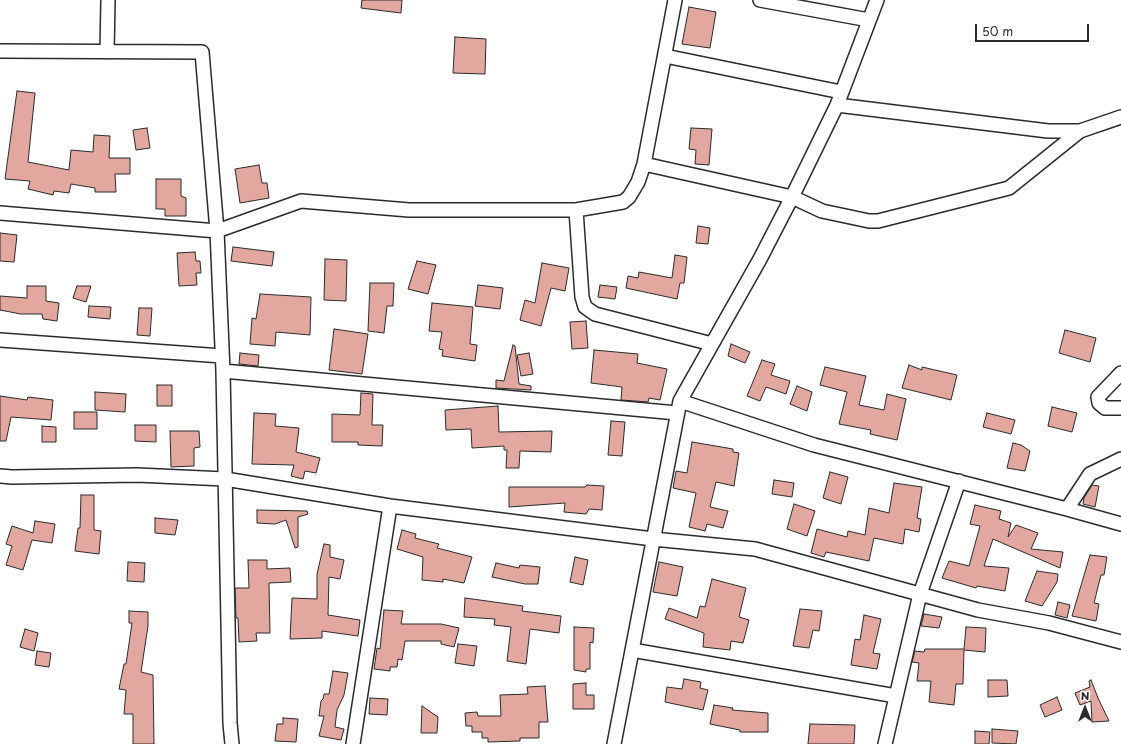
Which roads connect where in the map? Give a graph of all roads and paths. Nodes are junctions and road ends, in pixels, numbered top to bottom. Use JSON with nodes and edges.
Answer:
{"nodes":[{"id":1,"x":108,"y":0,"type":"edge"},
{"id":2,"x":675,"y":0,"type":"edge"},
{"id":3,"x":760,"y":0,"type":"edge"},
{"id":4,"x":877,"y":0,"type":"edge"},
{"id":5,"x":869,"y":20,"type":"junction"},
{"id":6,"x":0,"y":51,"type":"edge"},
{"id":7,"x":107,"y":52,"type":"junction"},
{"id":8,"x":665,"y":56,"type":"junction"},
{"id":9,"x":841,"y":92,"type":"junction"},
{"id":10,"x":837,"y":105,"type":"junction"},
{"id":11,"x":1121,"y":117,"type":"edge"},
{"id":12,"x":1080,"y":131,"type":"junction"},
{"id":13,"x":644,"y":164,"type":"junction"},
{"id":14,"x":792,"y":197,"type":"junction"},
{"id":15,"x":576,"y":210,"type":"junction"},
{"id":16,"x":0,"y":213,"type":"edge"},
{"id":17,"x":217,"y":232,"type":"junction"},
{"id":18,"x":0,"y":340,"type":"edge"},
{"id":19,"x":712,"y":344,"type":"junction"},
{"id":20,"x":222,"y":356,"type":"junction"},
{"id":21,"x":223,"y":371,"type":"junction"},
{"id":22,"x":1121,"y":373,"type":"edge"},
{"id":23,"x":678,"y":407,"type":"junction"},
{"id":24,"x":1121,"y":408,"type":"edge"},
{"id":25,"x":1121,"y":459,"type":"edge"},
{"id":26,"x":0,"y":476,"type":"edge"},
{"id":27,"x":225,"y":479,"type":"junction"},
{"id":28,"x":959,"y":481,"type":"junction"},
{"id":29,"x":390,"y":506,"type":"junction"},
{"id":30,"x":1067,"y":509,"type":"junction"},
{"id":31,"x":1121,"y":524,"type":"edge"},
{"id":32,"x":654,"y":539,"type":"junction"},
{"id":33,"x":920,"y":594,"type":"junction"},
{"id":34,"x":1121,"y":642,"type":"edge"},
{"id":35,"x":632,"y":650,"type":"junction"},
{"id":36,"x":896,"y":696,"type":"junction"},
{"id":37,"x":232,"y":744,"type":"edge"},
{"id":38,"x":353,"y":744,"type":"edge"},
{"id":39,"x":614,"y":744,"type":"edge"},
{"id":40,"x":885,"y":744,"type":"edge"}],
"edges":[{"from":1,"to":7,"type":"street"},
{"from":2,"to":8,"type":"street"},
{"from":3,"to":5,"type":"street"},
{"from":4,"to":5,"type":"street"},
{"from":5,"to":9,"type":"street"},
{"from":6,"to":7,"type":"street"},
{"from":7,"to":17,"type":"street"},
{"from":8,"to":9,"type":"street"},
{"from":8,"to":13,"type":"street"},
{"from":9,"to":10,"type":"street"},
{"from":10,"to":12,"type":"street"},
{"from":10,"to":14,"type":"street"},
{"from":11,"to":12,"type":"street"},
{"from":12,"to":14,"type":"street"},
{"from":13,"to":14,"type":"street"},
{"from":13,"to":15,"type":"street"},
{"from":14,"to":19,"type":"street"},
{"from":15,"to":17,"type":"street"},
{"from":15,"to":19,"type":"street"},
{"from":16,"to":17,"type":"street"},
{"from":17,"to":20,"type":"street"},
{"from":18,"to":20,"type":"street"},
{"from":19,"to":23,"type":"street"},
{"from":20,"to":21,"type":"street"},
{"from":21,"to":23,"type":"street"},
{"from":21,"to":27,"type":"street"},
{"from":22,"to":24,"type":"street"},
{"from":23,"to":28,"type":"street"},
{"from":23,"to":32,"type":"street"},
{"from":25,"to":30,"type":"street"},
{"from":26,"to":27,"type":"street"},
{"from":27,"to":29,"type":"street"},
{"from":27,"to":37,"type":"street"},
{"from":28,"to":30,"type":"street"},
{"from":28,"to":33,"type":"street"},
{"from":29,"to":32,"type":"street"},
{"from":29,"to":38,"type":"street"},
{"from":30,"to":31,"type":"street"},
{"from":32,"to":33,"type":"street"},
{"from":32,"to":35,"type":"street"},
{"from":33,"to":34,"type":"street"},
{"from":33,"to":36,"type":"street"},
{"from":35,"to":36,"type":"street"},
{"from":35,"to":39,"type":"street"},
{"from":36,"to":40,"type":"street"}]}
